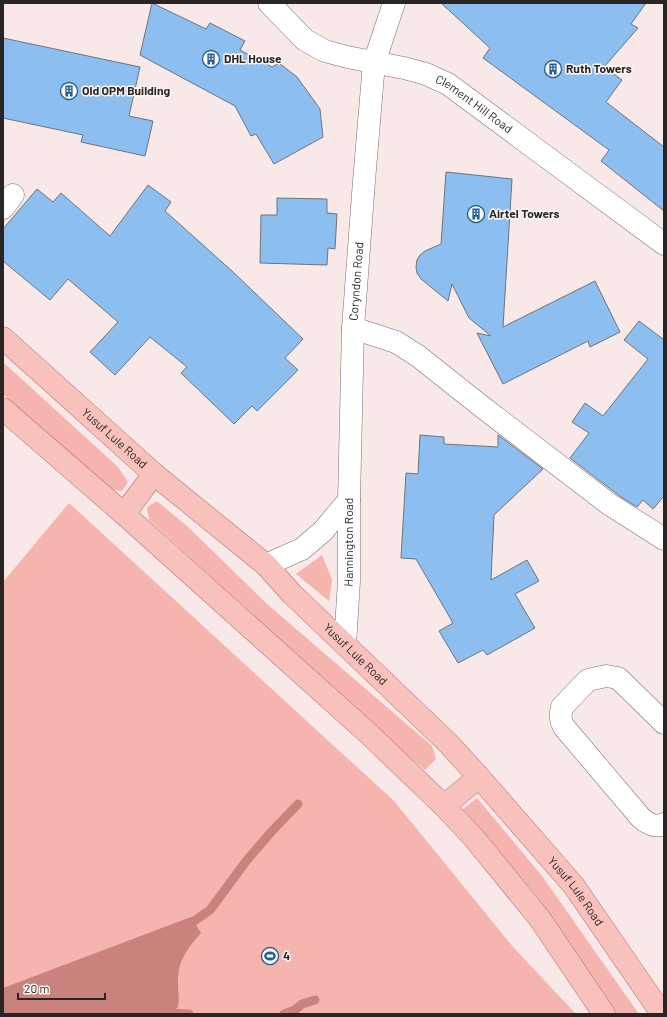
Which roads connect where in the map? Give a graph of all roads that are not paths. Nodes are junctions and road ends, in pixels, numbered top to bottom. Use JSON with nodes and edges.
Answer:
{"nodes":[{"id":1,"x":269,"y":3,"type":"edge"},
{"id":2,"x":394,"y":3,"type":"edge"},
{"id":3,"x":374,"y":63,"type":"junction"},
{"id":4,"x":664,"y":244,"type":"edge"},
{"id":5,"x":353,"y":328,"type":"junction"},
{"id":6,"x":3,"y":338,"type":"edge"},
{"id":7,"x":3,"y":409,"type":"edge"},
{"id":8,"x":154,"y":474,"type":"junction"},
{"id":9,"x":349,"y":500,"type":"junction"},
{"id":10,"x":124,"y":514,"type":"junction"},
{"id":11,"x":664,"y":539,"type":"edge"},
{"id":12,"x":266,"y":565,"type":"junction"},
{"id":13,"x":345,"y":644,"type":"junction"},
{"id":14,"x":664,"y":723,"type":"edge"},
{"id":15,"x":479,"y":777,"type":"junction"},
{"id":16,"x":444,"y":806,"type":"junction"},
{"id":17,"x":664,"y":824,"type":"edge"},
{"id":18,"x":604,"y":1014,"type":"edge"},
{"id":19,"x":662,"y":1014,"type":"edge"}],
"edges":[{"from":1,"to":3,"type":"street","name":"Clement Hill Road"},
{"from":2,"to":3,"type":"street"},
{"from":3,"to":4,"type":"street","name":"Clement Hill Road"},
{"from":3,"to":5,"type":"street","name":"Coryndon Road"},
{"from":5,"to":9,"type":"street","name":"Coryndon Road"},
{"from":5,"to":11,"type":"street"},
{"from":6,"to":8,"type":"main road","name":"Yusuf Lule Road"},
{"from":7,"to":10,"type":"main road"},
{"from":8,"to":10,"type":"main road"},
{"from":8,"to":12,"type":"main road","name":"Yusuf Lule Road"},
{"from":9,"to":12,"type":"street","name":"Hannington Road"},
{"from":9,"to":13,"type":"street","name":"Hannington Road"},
{"from":10,"to":16,"type":"main road"},
{"from":12,"to":13,"type":"main road","name":"Yusuf Lule Road"},
{"from":13,"to":15,"type":"main road","name":"Yusuf Lule Road"},
{"from":14,"to":17,"type":"street"},
{"from":15,"to":16,"type":"main road"},
{"from":15,"to":19,"type":"main road","name":"Yusuf Lule Road"},
{"from":16,"to":18,"type":"main road"}]}
